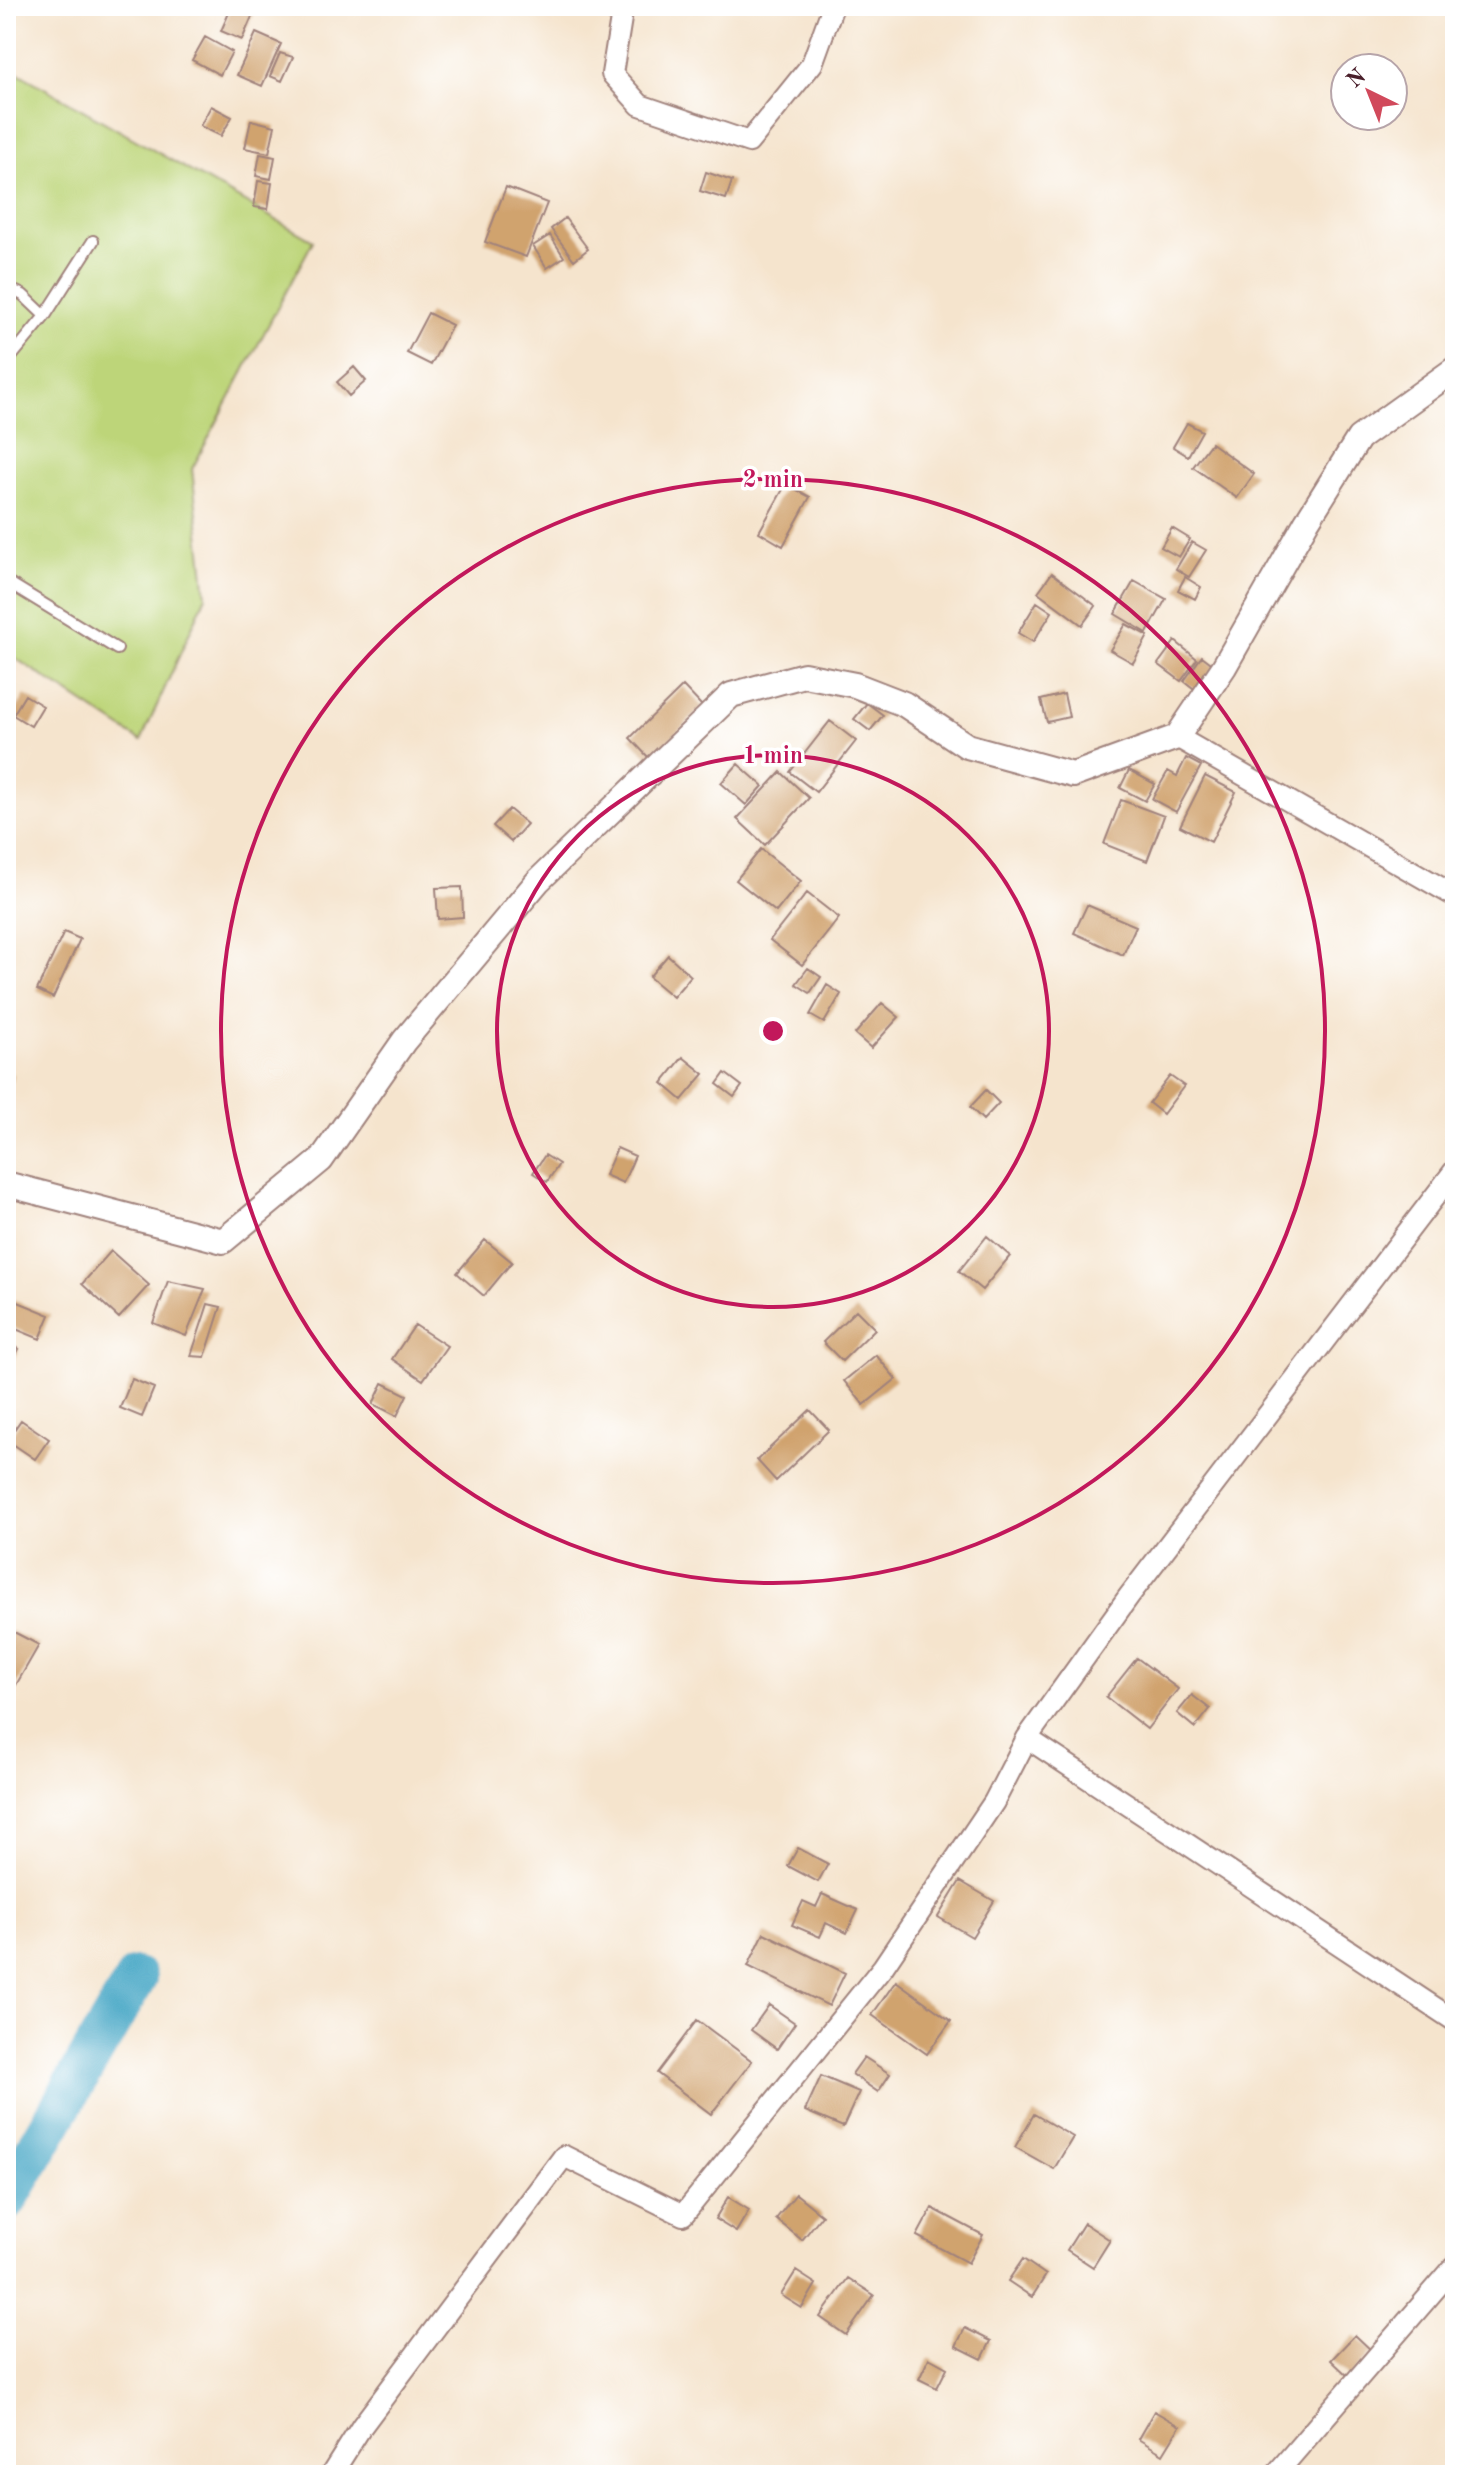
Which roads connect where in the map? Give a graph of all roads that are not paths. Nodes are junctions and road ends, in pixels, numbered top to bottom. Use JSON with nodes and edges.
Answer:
{"nodes":[{"id":1,"x":623,"y":6,"type":"edge"},
{"id":2,"x":833,"y":6,"type":"edge"},
{"id":3,"x":93,"y":241,"type":"dead end"},
{"id":4,"x":6,"y":287,"type":"edge"},
{"id":5,"x":45,"y":316,"type":"junction"},
{"id":6,"x":6,"y":363,"type":"edge"},
{"id":7,"x":1455,"y":369,"type":"edge"},
{"id":8,"x":6,"y":581,"type":"edge"},
{"id":9,"x":117,"y":649,"type":"dead end"},
{"id":10,"x":1177,"y":737,"type":"junction"},
{"id":11,"x":1455,"y":896,"type":"edge"},
{"id":12,"x":1455,"y":1170,"type":"edge"},
{"id":13,"x":6,"y":1184,"type":"edge"},
{"id":14,"x":1027,"y":1738,"type":"junction"},
{"id":15,"x":1455,"y":2021,"type":"edge"},
{"id":16,"x":1455,"y":2266,"type":"edge"},
{"id":17,"x":331,"y":2475,"type":"edge"},
{"id":18,"x":1275,"y":2475,"type":"edge"}],
"edges":[{"from":1,"to":2,"type":"street"},
{"from":3,"to":5,"type":"lane"},
{"from":4,"to":5,"type":"lane"},
{"from":5,"to":6,"type":"lane"},
{"from":7,"to":10,"type":"street"},
{"from":8,"to":9,"type":"lane"},
{"from":10,"to":11,"type":"street"},
{"from":10,"to":13,"type":"street"},
{"from":12,"to":14,"type":"street"},
{"from":14,"to":15,"type":"street"},
{"from":14,"to":17,"type":"street"},
{"from":16,"to":18,"type":"street"}]}
